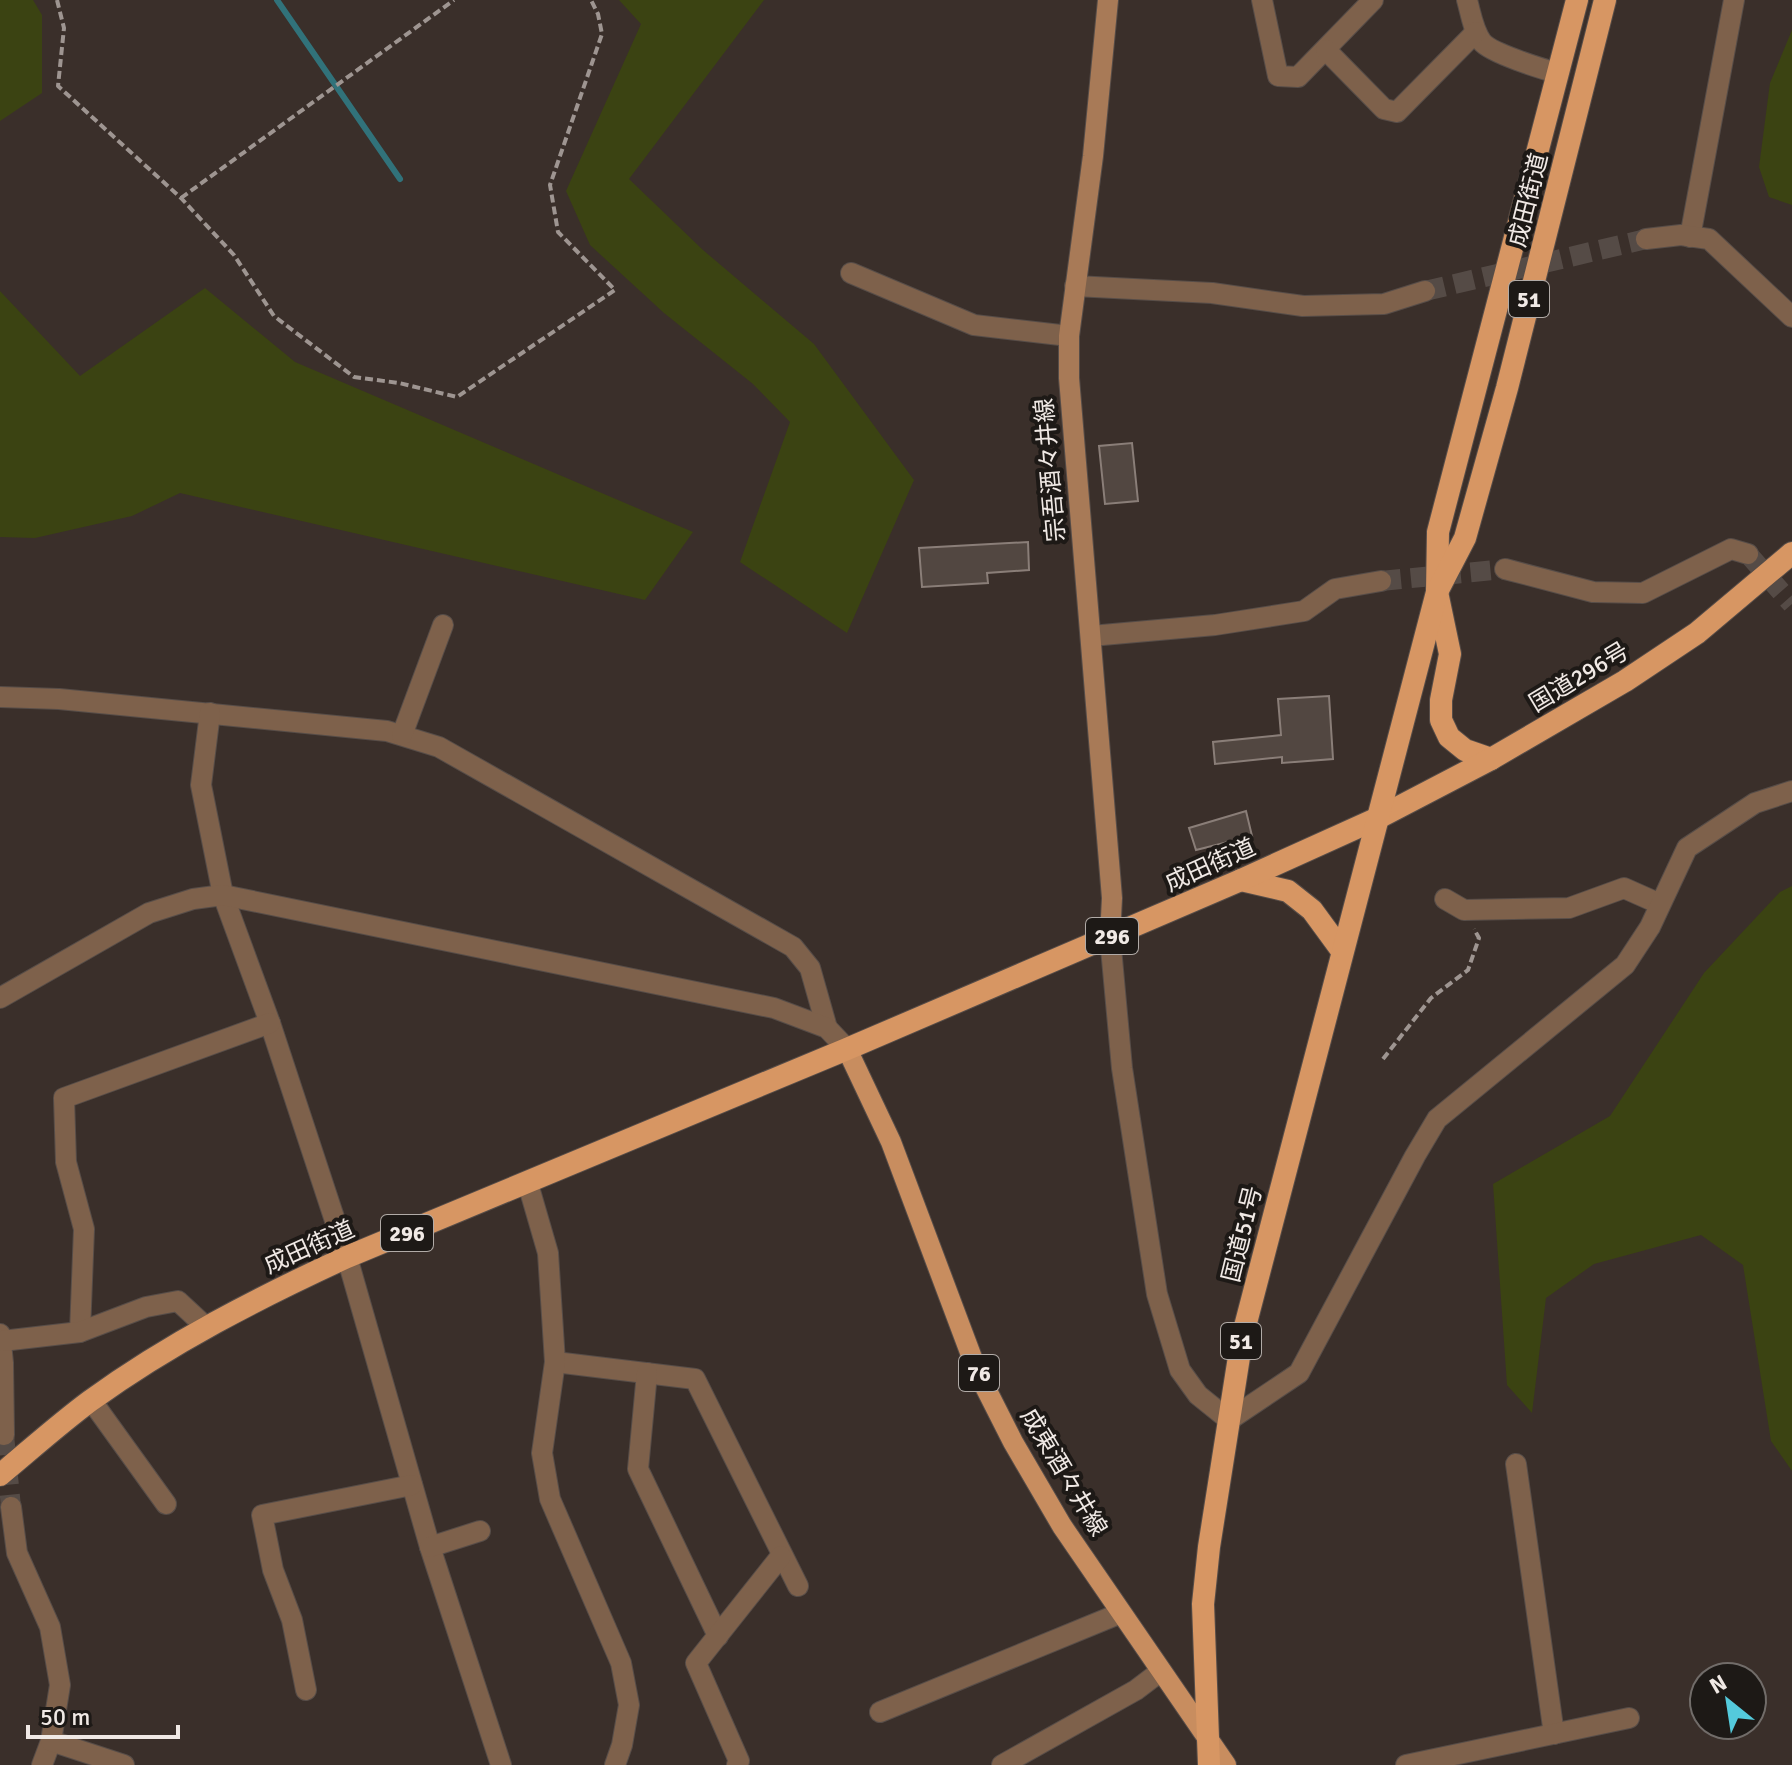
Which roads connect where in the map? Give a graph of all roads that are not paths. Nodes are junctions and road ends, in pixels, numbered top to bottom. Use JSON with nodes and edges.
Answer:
{"nodes":[{"id":1,"x":1108,"y":0,"type":"edge"},
{"id":2,"x":1262,"y":0,"type":"edge"},
{"id":3,"x":1373,"y":0,"type":"edge"},
{"id":4,"x":1467,"y":0,"type":"edge"},
{"id":5,"x":1577,"y":0,"type":"edge"},
{"id":6,"x":1605,"y":0,"type":"edge"},
{"id":7,"x":1734,"y":0,"type":"edge"},
{"id":8,"x":1476,"y":32,"type":"junction"},
{"id":9,"x":1326,"y":50,"type":"junction"},
{"id":10,"x":1558,"y":73,"type":"junction"},
{"id":11,"x":1690,"y":237,"type":"junction"},
{"id":12,"x":1646,"y":239,"type":"tunnel mouth"},
{"id":13,"x":851,"y":273,"type":"dead end"},
{"id":14,"x":1075,"y":286,"type":"junction"},
{"id":15,"x":1425,"y":291,"type":"tunnel mouth"},
{"id":16,"x":1792,"y":317,"type":"edge"},
{"id":17,"x":1069,"y":336,"type":"junction"},
{"id":18,"x":1792,"y":553,"type":"edge"},
{"id":19,"x":1748,"y":554,"type":"dead end"},
{"id":20,"x":1505,"y":569,"type":"tunnel mouth"},
{"id":21,"x":1381,"y":581,"type":"tunnel mouth"},
{"id":22,"x":1437,"y":592,"type":"junction"},
{"id":23,"x":443,"y":625,"type":"dead end"},
{"id":24,"x":1091,"y":636,"type":"junction"},
{"id":25,"x":0,"y":697,"type":"edge"},
{"id":26,"x":210,"y":713,"type":"junction"},
{"id":27,"x":402,"y":735,"type":"junction"},
{"id":28,"x":1491,"y":759,"type":"junction"},
{"id":29,"x":1792,"y":791,"type":"edge"},
{"id":30,"x":1376,"y":819,"type":"junction"},
{"id":31,"x":1241,"y":880,"type":"junction"},
{"id":32,"x":223,"y":895,"type":"junction"},
{"id":33,"x":1445,"y":899,"type":"dead end"},
{"id":34,"x":1660,"y":904,"type":"junction"},
{"id":35,"x":1110,"y":937,"type":"junction"},
{"id":36,"x":1342,"y":951,"type":"junction"},
{"id":37,"x":0,"y":998,"type":"edge"},
{"id":38,"x":270,"y":1023,"type":"junction"},
{"id":39,"x":827,"y":1028,"type":"junction"},
{"id":40,"x":847,"y":1049,"type":"junction"},
{"id":41,"x":528,"y":1184,"type":"junction"},
{"id":42,"x":347,"y":1257,"type":"junction"},
{"id":43,"x":206,"y":1327,"type":"junction"},
{"id":44,"x":80,"y":1332,"type":"junction"},
{"id":45,"x":1,"y":1338,"type":"edge"},
{"id":46,"x":555,"y":1362,"type":"junction"},
{"id":47,"x":647,"y":1373,"type":"junction"},
{"id":48,"x":91,"y":1400,"type":"junction"},
{"id":49,"x":1229,"y":1420,"type":"junction"},
{"id":50,"x":4,"y":1435,"type":"dead end"},
{"id":51,"x":1516,"y":1464,"type":"dead end"},
{"id":52,"x":0,"y":1475,"type":"edge"},
{"id":53,"x":412,"y":1485,"type":"junction"},
{"id":54,"x":166,"y":1504,"type":"dead end"},
{"id":55,"x":11,"y":1507,"type":"tunnel mouth"},
{"id":56,"x":480,"y":1531,"type":"dead end"},
{"id":57,"x":430,"y":1547,"type":"junction"},
{"id":58,"x":781,"y":1556,"type":"junction"},
{"id":59,"x":798,"y":1586,"type":"dead end"},
{"id":60,"x":1121,"y":1613,"type":"junction"},
{"id":61,"x":718,"y":1636,"type":"junction"},
{"id":62,"x":1161,"y":1671,"type":"junction"},
{"id":63,"x":306,"y":1690,"type":"dead end"},
{"id":64,"x":880,"y":1712,"type":"dead end"},
{"id":65,"x":1629,"y":1718,"type":"dead end"},
{"id":66,"x":1554,"y":1734,"type":"junction"},
{"id":67,"x":1207,"y":1740,"type":"junction"},
{"id":68,"x":51,"y":1741,"type":"junction"},
{"id":69,"x":1418,"y":1764,"type":"edge"},
{"id":70,"x":42,"y":1765,"type":"edge"},
{"id":71,"x":124,"y":1765,"type":"edge"},
{"id":72,"x":501,"y":1765,"type":"edge"},
{"id":73,"x":615,"y":1765,"type":"edge"},
{"id":74,"x":737,"y":1765,"type":"edge"},
{"id":75,"x":1002,"y":1765,"type":"edge"},
{"id":76,"x":1209,"y":1765,"type":"edge"},
{"id":77,"x":1226,"y":1765,"type":"edge"}],
"edges":[{"from":1,"to":14,"type":"main road","name":"宗吾酒々井線"},
{"from":2,"to":9,"type":"street"},
{"from":3,"to":9,"type":"street"},
{"from":4,"to":8,"type":"street"},
{"from":5,"to":10,"type":"highway","name":"成田街道","number":"51"},
{"from":6,"to":22,"type":"highway","name":"成田街道","number":"51"},
{"from":7,"to":11,"type":"street"},
{"from":8,"to":9,"type":"street"},
{"from":8,"to":10,"type":"street"},
{"from":10,"to":22,"type":"highway","name":"成田街道","number":"51"},
{"from":11,"to":12,"type":"street"},
{"from":11,"to":16,"type":"street"},
{"from":13,"to":17,"type":"street"},
{"from":14,"to":15,"type":"street"},
{"from":14,"to":17,"type":"main road","name":"宗吾酒々井線"},
{"from":17,"to":24,"type":"main road","name":"宗吾酒々井線"},
{"from":18,"to":28,"type":"highway","name":"国道296号","number":"296"},
{"from":19,"to":20,"type":"street"},
{"from":21,"to":24,"type":"street"},
{"from":22,"to":28,"type":"highway"},
{"from":22,"to":30,"type":"highway","name":"成田街道","number":"51"},
{"from":23,"to":27,"type":"street"},
{"from":24,"to":35,"type":"main road","name":"宗吾酒々井線"},
{"from":25,"to":26,"type":"street"},
{"from":26,"to":27,"type":"street"},
{"from":26,"to":32,"type":"street"},
{"from":27,"to":39,"type":"street"},
{"from":28,"to":30,"type":"highway","name":"国道296号","number":"296"},
{"from":29,"to":34,"type":"street"},
{"from":30,"to":31,"type":"highway","name":"成田街道","number":"296"},
{"from":30,"to":36,"type":"highway","name":"国道51号","number":"51"},
{"from":31,"to":35,"type":"highway","name":"成田街道","number":"296"},
{"from":31,"to":36,"type":"highway"},
{"from":32,"to":37,"type":"street"},
{"from":32,"to":38,"type":"street"},
{"from":32,"to":39,"type":"street"},
{"from":33,"to":34,"type":"street"},
{"from":34,"to":49,"type":"street"},
{"from":35,"to":40,"type":"highway","name":"成田街道","number":"296"},
{"from":35,"to":49,"type":"street"},
{"from":36,"to":49,"type":"highway","name":"国道51号","number":"51"},
{"from":38,"to":42,"type":"street"},
{"from":38,"to":44,"type":"street"},
{"from":39,"to":40,"type":"street"},
{"from":40,"to":41,"type":"highway","name":"成田街道","number":"296"},
{"from":40,"to":60,"type":"main road","name":"成東酒々井線","number":"76"},
{"from":41,"to":42,"type":"highway","name":"成田街道","number":"296"},
{"from":41,"to":46,"type":"street"},
{"from":42,"to":43,"type":"highway","name":"成田街道","number":"296"},
{"from":42,"to":53,"type":"street"},
{"from":43,"to":44,"type":"street"},
{"from":43,"to":48,"type":"highway","name":"成田街道","number":"296"},
{"from":44,"to":45,"type":"street"},
{"from":45,"to":50,"type":"street"},
{"from":46,"to":47,"type":"street"},
{"from":46,"to":73,"type":"street"},
{"from":47,"to":58,"type":"street"},
{"from":47,"to":61,"type":"street"},
{"from":48,"to":52,"type":"highway","name":"成田街道","number":"296"},
{"from":48,"to":54,"type":"street"},
{"from":49,"to":67,"type":"highway","name":"国道51号","number":"51"},
{"from":51,"to":66,"type":"street"},
{"from":53,"to":57,"type":"street"},
{"from":53,"to":63,"type":"street"},
{"from":55,"to":68,"type":"street"},
{"from":56,"to":57,"type":"street"},
{"from":57,"to":72,"type":"street"},
{"from":58,"to":59,"type":"street"},
{"from":58,"to":61,"type":"street"},
{"from":60,"to":62,"type":"main road","name":"成東酒々井線","number":"76"},
{"from":60,"to":64,"type":"street"},
{"from":61,"to":74,"type":"street"},
{"from":62,"to":67,"type":"main road","name":"成東酒々井線","number":"76"},
{"from":62,"to":75,"type":"street"},
{"from":65,"to":66,"type":"street"},
{"from":66,"to":69,"type":"street"},
{"from":67,"to":76,"type":"highway","name":"国道51号","number":"51"},
{"from":67,"to":77,"type":"main road","name":"成東酒々井線","number":"76"},
{"from":68,"to":70,"type":"street"},
{"from":68,"to":71,"type":"street"}]}
